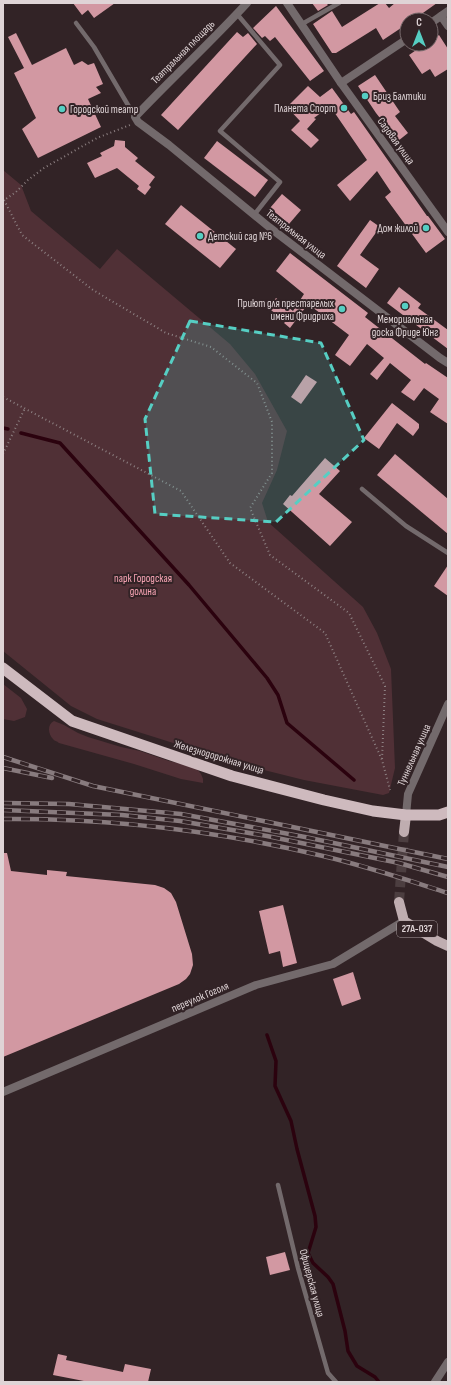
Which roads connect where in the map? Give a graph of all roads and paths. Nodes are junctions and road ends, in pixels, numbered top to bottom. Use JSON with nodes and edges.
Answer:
{"nodes":[{"id":1,"x":247,"y":3,"type":"edge"},
{"id":2,"x":287,"y":3,"type":"edge"},
{"id":3,"x":339,"y":3,"type":"edge"},
{"id":4,"x":448,"y":11,"type":"edge"},
{"id":5,"x":237,"y":14,"type":"junction"},
{"id":6,"x":441,"y":16,"type":"joint"},
{"id":7,"x":76,"y":23,"type":"dead end"},
{"id":8,"x":302,"y":24,"type":"junction"},
{"id":9,"x":448,"y":26,"type":"edge"},
{"id":10,"x":399,"y":44,"type":"edge"},
{"id":11,"x":341,"y":82,"type":"junction"},
{"id":12,"x":137,"y":120,"type":"junction"},
{"id":13,"x":4,"y":201,"type":"edge"},
{"id":14,"x":254,"y":215,"type":"junction"},
{"id":15,"x":448,"y":232,"type":"edge"},
{"id":16,"x":448,"y":363,"type":"edge"},
{"id":17,"x":3,"y":397,"type":"edge"},
{"id":18,"x":26,"y":408,"type":"junction"},
{"id":19,"x":3,"y":454,"type":"edge"},
{"id":20,"x":362,"y":489,"type":"dead end"},
{"id":21,"x":448,"y":553,"type":"edge"},
{"id":22,"x":3,"y":668,"type":"edge"},
{"id":23,"x":448,"y":704,"type":"edge"},
{"id":24,"x":382,"y":760,"type":"junction"},
{"id":25,"x":390,"y":790,"type":"dead end"},
{"id":26,"x":448,"y":812,"type":"edge"},
{"id":27,"x":406,"y":815,"type":"junction"},
{"id":28,"x":404,"y":832,"type":"tunnel mouth"},
{"id":29,"x":399,"y":902,"type":"tunnel mouth"},
{"id":30,"x":404,"y":920,"type":"junction"},
{"id":31,"x":448,"y":946,"type":"edge"},
{"id":32,"x":3,"y":1092,"type":"edge"},
{"id":33,"x":278,"y":1185,"type":"dead end"},
{"id":34,"x":448,"y":1362,"type":"edge"},
{"id":35,"x":336,"y":1382,"type":"edge"},
{"id":36,"x":435,"y":1382,"type":"edge"}],
"edges":[{"from":1,"to":5,"type":"street","name":"Театральная площадь"},
{"from":2,"to":8,"type":"street","name":"Садовая улица"},
{"from":3,"to":8,"type":"lane"},
{"from":4,"to":6,"type":"street"},
{"from":5,"to":12,"type":"street","name":"Театральная площадь"},
{"from":5,"to":14,"type":"lane"},
{"from":6,"to":9,"type":"street"},
{"from":7,"to":12,"type":"lane"},
{"from":8,"to":11,"type":"street","name":"Садовая улица"},
{"from":10,"to":11,"type":"street"},
{"from":11,"to":15,"type":"street","name":"Садовая улица"},
{"from":12,"to":13,"type":"path"},
{"from":12,"to":14,"type":"street","name":"Театральная улица"},
{"from":13,"to":24,"type":"path"},
{"from":14,"to":16,"type":"street","name":"Театральная улица"},
{"from":17,"to":18,"type":"path"},
{"from":18,"to":19,"type":"path"},
{"from":18,"to":24,"type":"path"},
{"from":20,"to":21,"type":"lane"},
{"from":22,"to":27,"type":"highway","name":"Железнодорожная улица"},
{"from":23,"to":27,"type":"street","name":"Туннельная улица"},
{"from":24,"to":25,"type":"path"},
{"from":26,"to":27,"type":"highway","name":"Железнодорожная улица"},
{"from":27,"to":28,"type":"main road"},
{"from":29,"to":30,"type":"main road","number":"27А-037"},
{"from":30,"to":31,"type":"main road","number":"27А-037"},
{"from":30,"to":32,"type":"street","name":"переулок Гоголя"},
{"from":33,"to":35,"type":"lane","name":"Офицерская улица"},
{"from":34,"to":36,"type":"street"}]}
